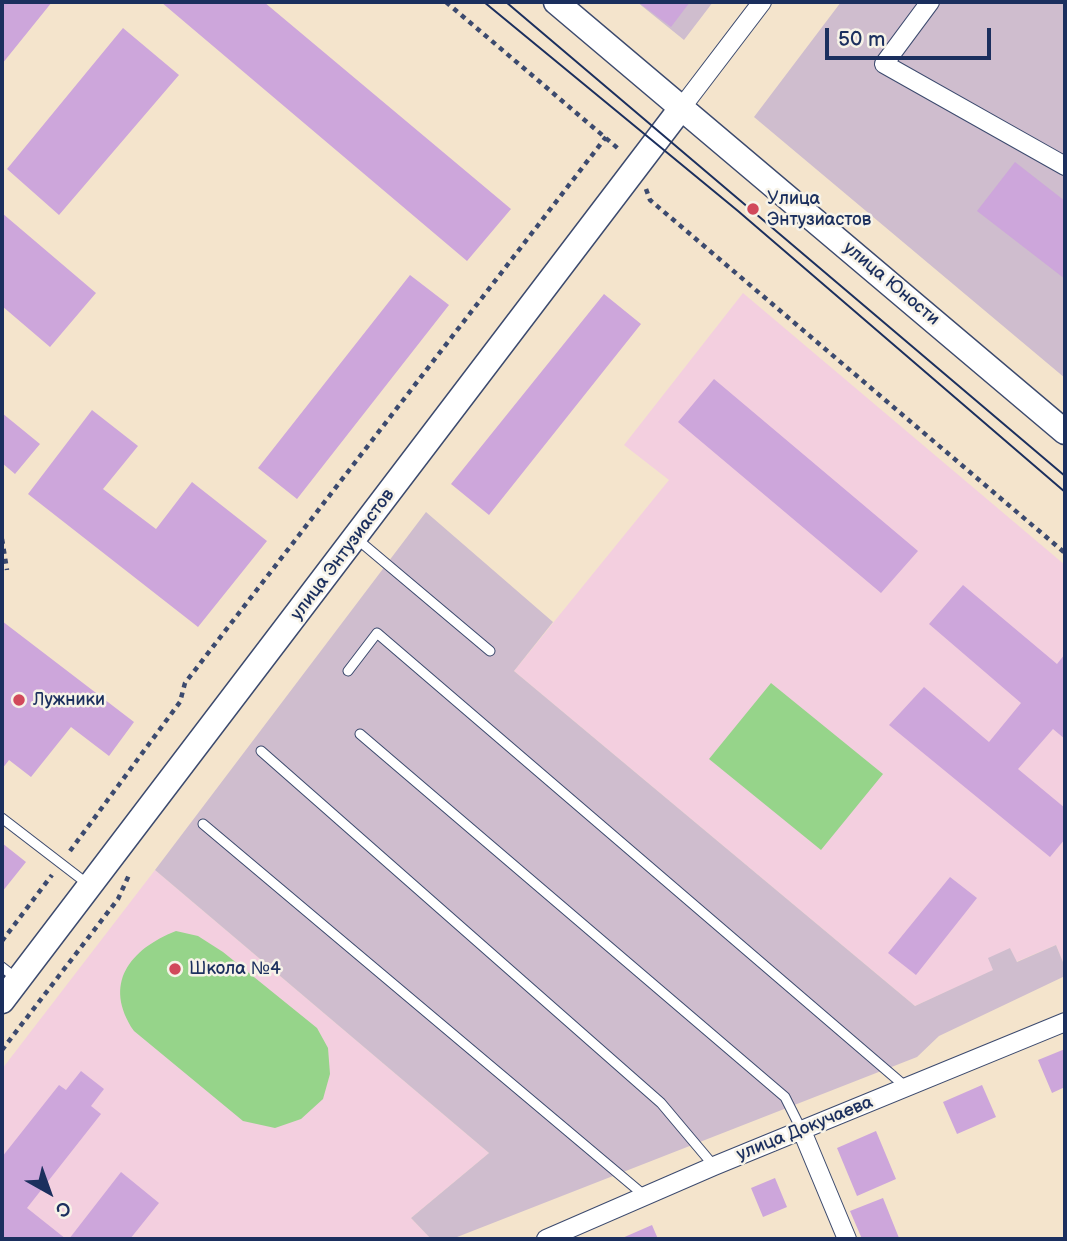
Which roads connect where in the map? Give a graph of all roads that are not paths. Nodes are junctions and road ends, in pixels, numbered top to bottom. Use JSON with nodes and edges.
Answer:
{"nodes":[{"id":1,"x":556,"y":2,"type":"edge"},
{"id":2,"x":762,"y":2,"type":"edge"},
{"id":3,"x":930,"y":2,"type":"edge"},
{"id":4,"x":682,"y":107,"type":"junction"},
{"id":5,"x":1065,"y":166,"type":"edge"},
{"id":6,"x":1065,"y":432,"type":"edge"},
{"id":7,"x":355,"y":538,"type":"junction"},
{"id":8,"x":490,"y":651,"type":"dead end"},
{"id":9,"x":348,"y":671,"type":"dead end"},
{"id":10,"x":360,"y":734,"type":"dead end"},
{"id":11,"x":261,"y":751,"type":"dead end"},
{"id":12,"x":2,"y":818,"type":"edge"},
{"id":13,"x":203,"y":824,"type":"dead end"},
{"id":14,"x":90,"y":886,"type":"junction"},
{"id":15,"x":10,"y":973,"type":"edge"},
{"id":16,"x":2,"y":1002,"type":"edge"},
{"id":17,"x":1065,"y":1022,"type":"edge"},
{"id":18,"x":906,"y":1087,"type":"junction"},
{"id":19,"x":802,"y":1131,"type":"junction"},
{"id":20,"x":714,"y":1166,"type":"junction"},
{"id":21,"x":646,"y":1197,"type":"junction"},
{"id":22,"x":546,"y":1239,"type":"edge"},
{"id":23,"x":847,"y":1239,"type":"edge"}],
"edges":[{"from":1,"to":4,"type":"street","name":"улица Юности"},
{"from":2,"to":4,"type":"street"},
{"from":3,"to":5,"type":"street"},
{"from":4,"to":6,"type":"street","name":"улица Юности"},
{"from":4,"to":7,"type":"street","name":"улица Энтузиастов"},
{"from":7,"to":8,"type":"lane"},
{"from":7,"to":14,"type":"street","name":"улица Энтузиастов"},
{"from":9,"to":18,"type":"lane"},
{"from":10,"to":19,"type":"lane"},
{"from":11,"to":20,"type":"lane"},
{"from":12,"to":14,"type":"lane"},
{"from":13,"to":21,"type":"lane"},
{"from":14,"to":15,"type":"street","name":"улица Энтузиастов"},
{"from":15,"to":16,"type":"street","name":"улица Энтузиастов"},
{"from":17,"to":18,"type":"street","name":"улица Докучаева"},
{"from":18,"to":19,"type":"street","name":"улица Докучаева"},
{"from":19,"to":20,"type":"street","name":"улица Докучаева"},
{"from":19,"to":23,"type":"street"},
{"from":20,"to":21,"type":"street","name":"улица Докучаева"},
{"from":21,"to":22,"type":"street","name":"улица Докучаева"}]}
